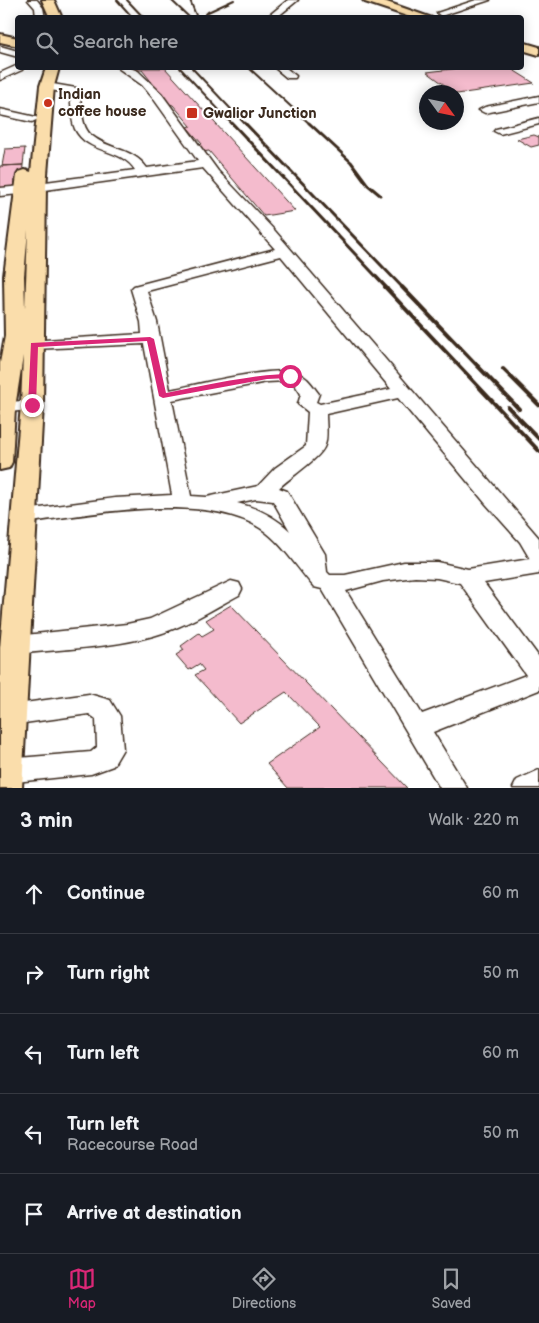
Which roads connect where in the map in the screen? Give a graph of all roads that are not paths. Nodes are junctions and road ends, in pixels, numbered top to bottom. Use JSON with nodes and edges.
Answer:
{"nodes":[{"id":1,"x":32,"y":0,"type":"edge"},
{"id":2,"x":284,"y":0,"type":"edge"},
{"id":3,"x":294,"y":0,"type":"edge"},
{"id":4,"x":368,"y":0,"type":"edge"},
{"id":5,"x":486,"y":0,"type":"edge"},
{"id":6,"x":46,"y":2,"type":"edge"},
{"id":7,"x":441,"y":13,"type":"dead end"},
{"id":8,"x":40,"y":15,"type":"edge"},
{"id":9,"x":48,"y":15,"type":"edge"},
{"id":10,"x":54,"y":15,"type":"edge"},
{"id":11,"x":265,"y":15,"type":"edge"},
{"id":12,"x":274,"y":15,"type":"edge"},
{"id":13,"x":416,"y":15,"type":"edge"},
{"id":14,"x":0,"y":40,"type":"edge"},
{"id":15,"x":15,"y":43,"type":"edge"},
{"id":16,"x":524,"y":46,"type":"edge"},
{"id":17,"x":0,"y":49,"type":"edge"},
{"id":18,"x":539,"y":50,"type":"edge"},
{"id":19,"x":15,"y":53,"type":"edge"},
{"id":20,"x":15,"y":69,"type":"edge"},
{"id":21,"x":38,"y":70,"type":"edge"},
{"id":22,"x":51,"y":70,"type":"edge"},
{"id":23,"x":127,"y":70,"type":"edge"},
{"id":24,"x":283,"y":70,"type":"edge"},
{"id":25,"x":0,"y":76,"type":"edge"},
{"id":26,"x":291,"y":76,"type":"dead end"},
{"id":27,"x":47,"y":86,"type":"junction"},
{"id":28,"x":539,"y":99,"type":"edge"},
{"id":29,"x":485,"y":110,"type":"dead end"},
{"id":30,"x":0,"y":112,"type":"edge"},
{"id":31,"x":32,"y":119,"type":"junction"},
{"id":32,"x":539,"y":121,"type":"edge"},
{"id":33,"x":500,"y":131,"type":"dead end"},
{"id":34,"x":206,"y":164,"type":"junction"},
{"id":35,"x":143,"y":172,"type":"junction"},
{"id":36,"x":31,"y":189,"type":"junction"},
{"id":37,"x":0,"y":192,"type":"edge"},
{"id":38,"x":283,"y":251,"type":"junction"},
{"id":39,"x":15,"y":306,"type":"edge"},
{"id":40,"x":150,"y":339,"type":"junction"},
{"id":41,"x":402,"y":392,"type":"junction"},
{"id":42,"x":163,"y":396,"type":"junction"},
{"id":43,"x":32,"y":405,"type":"junction"},
{"id":44,"x":2,"y":408,"type":"edge"},
{"id":45,"x":318,"y":410,"type":"junction"},
{"id":46,"x":0,"y":462,"type":"edge"},
{"id":47,"x":264,"y":491,"type":"junction"},
{"id":48,"x":183,"y":503,"type":"junction"},
{"id":49,"x":210,"y":503,"type":"junction"},
{"id":50,"x":25,"y":516,"type":"junction"},
{"id":51,"x":539,"y":556,"type":"edge"},
{"id":52,"x":539,"y":566,"type":"edge"},
{"id":53,"x":468,"y":577,"type":"junction"},
{"id":54,"x":323,"y":580,"type":"junction"},
{"id":55,"x":230,"y":589,"type":"dead end"},
{"id":56,"x":16,"y":645,"type":"junction"},
{"id":57,"x":539,"y":675,"type":"edge"},
{"id":58,"x":539,"y":680,"type":"edge"},
{"id":59,"x":10,"y":715,"type":"junction"},
{"id":60,"x":417,"y":728,"type":"junction"},
{"id":61,"x":6,"y":780,"type":"edge"},
{"id":62,"x":539,"y":782,"type":"edge"},
{"id":63,"x":454,"y":788,"type":"edge"},
{"id":64,"x":526,"y":788,"type":"edge"}],
"edges":[{"from":1,"to":8,"type":"street"},
{"from":2,"to":11,"type":"street"},
{"from":3,"to":12,"type":"street"},
{"from":4,"to":13,"type":"main road"},
{"from":5,"to":7,"type":"street"},
{"from":6,"to":9,"type":"main road"},
{"from":6,"to":10,"type":"main road"},
{"from":14,"to":15,"type":"main road"},
{"from":16,"to":18,"type":"main road"},
{"from":17,"to":19,"type":"street"},
{"from":20,"to":25,"type":"street"},
{"from":21,"to":31,"type":"main road"},
{"from":22,"to":27,"type":"main road"},
{"from":23,"to":34,"type":"street"},
{"from":24,"to":26,"type":"street"},
{"from":27,"to":35,"type":"street"},
{"from":27,"to":36,"type":"main road"},
{"from":28,"to":29,"type":"street"},
{"from":30,"to":31,"type":"street"},
{"from":31,"to":36,"type":"main road"},
{"from":32,"to":33,"type":"street"},
{"from":34,"to":35,"type":"street"},
{"from":34,"to":38,"type":"street"},
{"from":35,"to":36,"type":"street"},
{"from":36,"to":37,"type":"street"},
{"from":36,"to":39,"type":"main road"},
{"from":36,"to":39,"type":"main road"},
{"from":38,"to":40,"type":"street"},
{"from":38,"to":41,"type":"street"},
{"from":39,"to":40,"type":"street"},
{"from":39,"to":43,"type":"main road"},
{"from":39,"to":44,"type":"main road"},
{"from":40,"to":42,"type":"street"},
{"from":41,"to":45,"type":"street"},
{"from":41,"to":51,"type":"street"},
{"from":42,"to":45,"type":"street"},
{"from":42,"to":48,"type":"street"},
{"from":43,"to":44,"type":"street"},
{"from":43,"to":50,"type":"main road"},
{"from":44,"to":46,"type":"main road"},
{"from":45,"to":47,"type":"street"},
{"from":47,"to":49,"type":"street"},
{"from":47,"to":54,"type":"street"},
{"from":48,"to":49,"type":"street"},
{"from":48,"to":50,"type":"street"},
{"from":49,"to":54,"type":"street"},
{"from":50,"to":56,"type":"main road"},
{"from":52,"to":53,"type":"street"},
{"from":53,"to":54,"type":"street"},
{"from":53,"to":57,"type":"street"},
{"from":54,"to":60,"type":"street"},
{"from":55,"to":56,"type":"street"},
{"from":56,"to":59,"type":"main road"},
{"from":58,"to":60,"type":"street"},
{"from":59,"to":61,"type":"main road"},
{"from":59,"to":61,"type":"street"},
{"from":60,"to":63,"type":"street"},
{"from":62,"to":64,"type":"street"}]}
